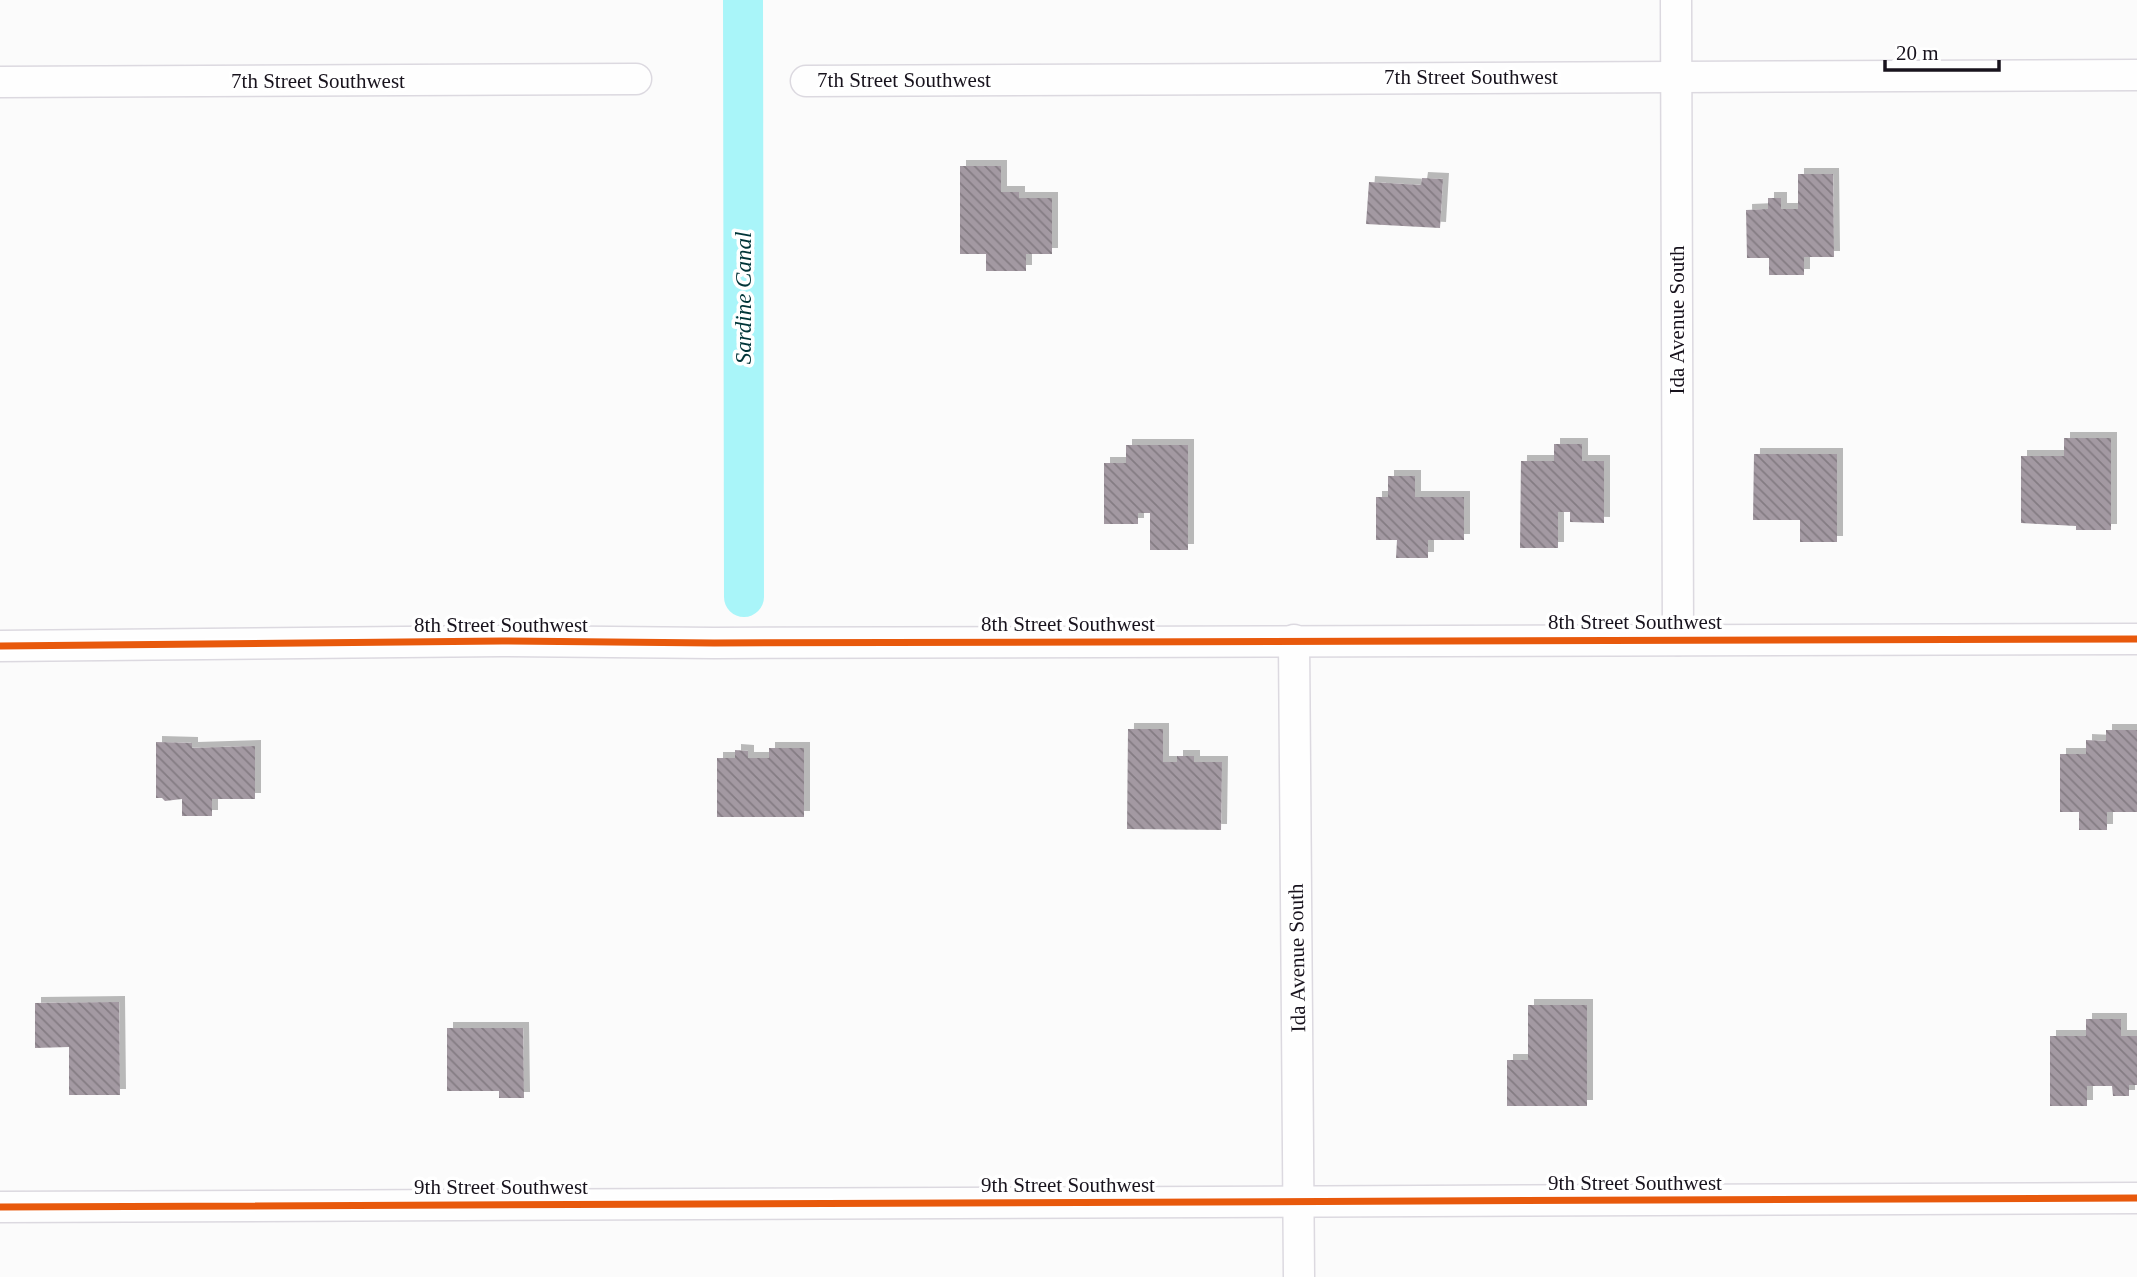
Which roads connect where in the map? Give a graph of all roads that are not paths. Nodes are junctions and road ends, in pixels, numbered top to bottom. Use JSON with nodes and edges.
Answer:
{"nodes":[{"id":1,"x":1676,"y":0,"type":"edge"},
{"id":2,"x":2137,"y":75,"type":"edge"},
{"id":3,"x":1677,"y":76,"type":"junction"},
{"id":4,"x":636,"y":79,"type":"dead end"},
{"id":5,"x":806,"y":81,"type":"dead end"},
{"id":6,"x":0,"y":82,"type":"edge"},
{"id":7,"x":2137,"y":639,"type":"edge"},
{"id":8,"x":1294,"y":640,"type":"junction"},
{"id":9,"x":1678,"y":640,"type":"junction"},
{"id":10,"x":0,"y":646,"type":"edge"},
{"id":11,"x":2137,"y":1198,"type":"edge"},
{"id":12,"x":1299,"y":1202,"type":"junction"},
{"id":13,"x":0,"y":1207,"type":"edge"},
{"id":14,"x":1300,"y":1277,"type":"edge"}],
"edges":[{"from":1,"to":3,"type":"street","name":"Ida Avenue South"},
{"from":2,"to":3,"type":"street","name":"7th Street Southwest"},
{"from":3,"to":5,"type":"street","name":"7th Street Southwest"},
{"from":3,"to":9,"type":"street","name":"Ida Avenue South"},
{"from":4,"to":6,"type":"street","name":"7th Street Southwest"},
{"from":7,"to":9,"type":"street","name":"8th Street Southwest"},
{"from":8,"to":9,"type":"street","name":"8th Street Southwest"},
{"from":8,"to":10,"type":"street","name":"8th Street Southwest"},
{"from":8,"to":12,"type":"street","name":"Ida Avenue South"},
{"from":11,"to":12,"type":"street","name":"9th Street Southwest"},
{"from":12,"to":13,"type":"street","name":"9th Street Southwest"},
{"from":12,"to":14,"type":"street","name":"Ida Avenue South"}]}
